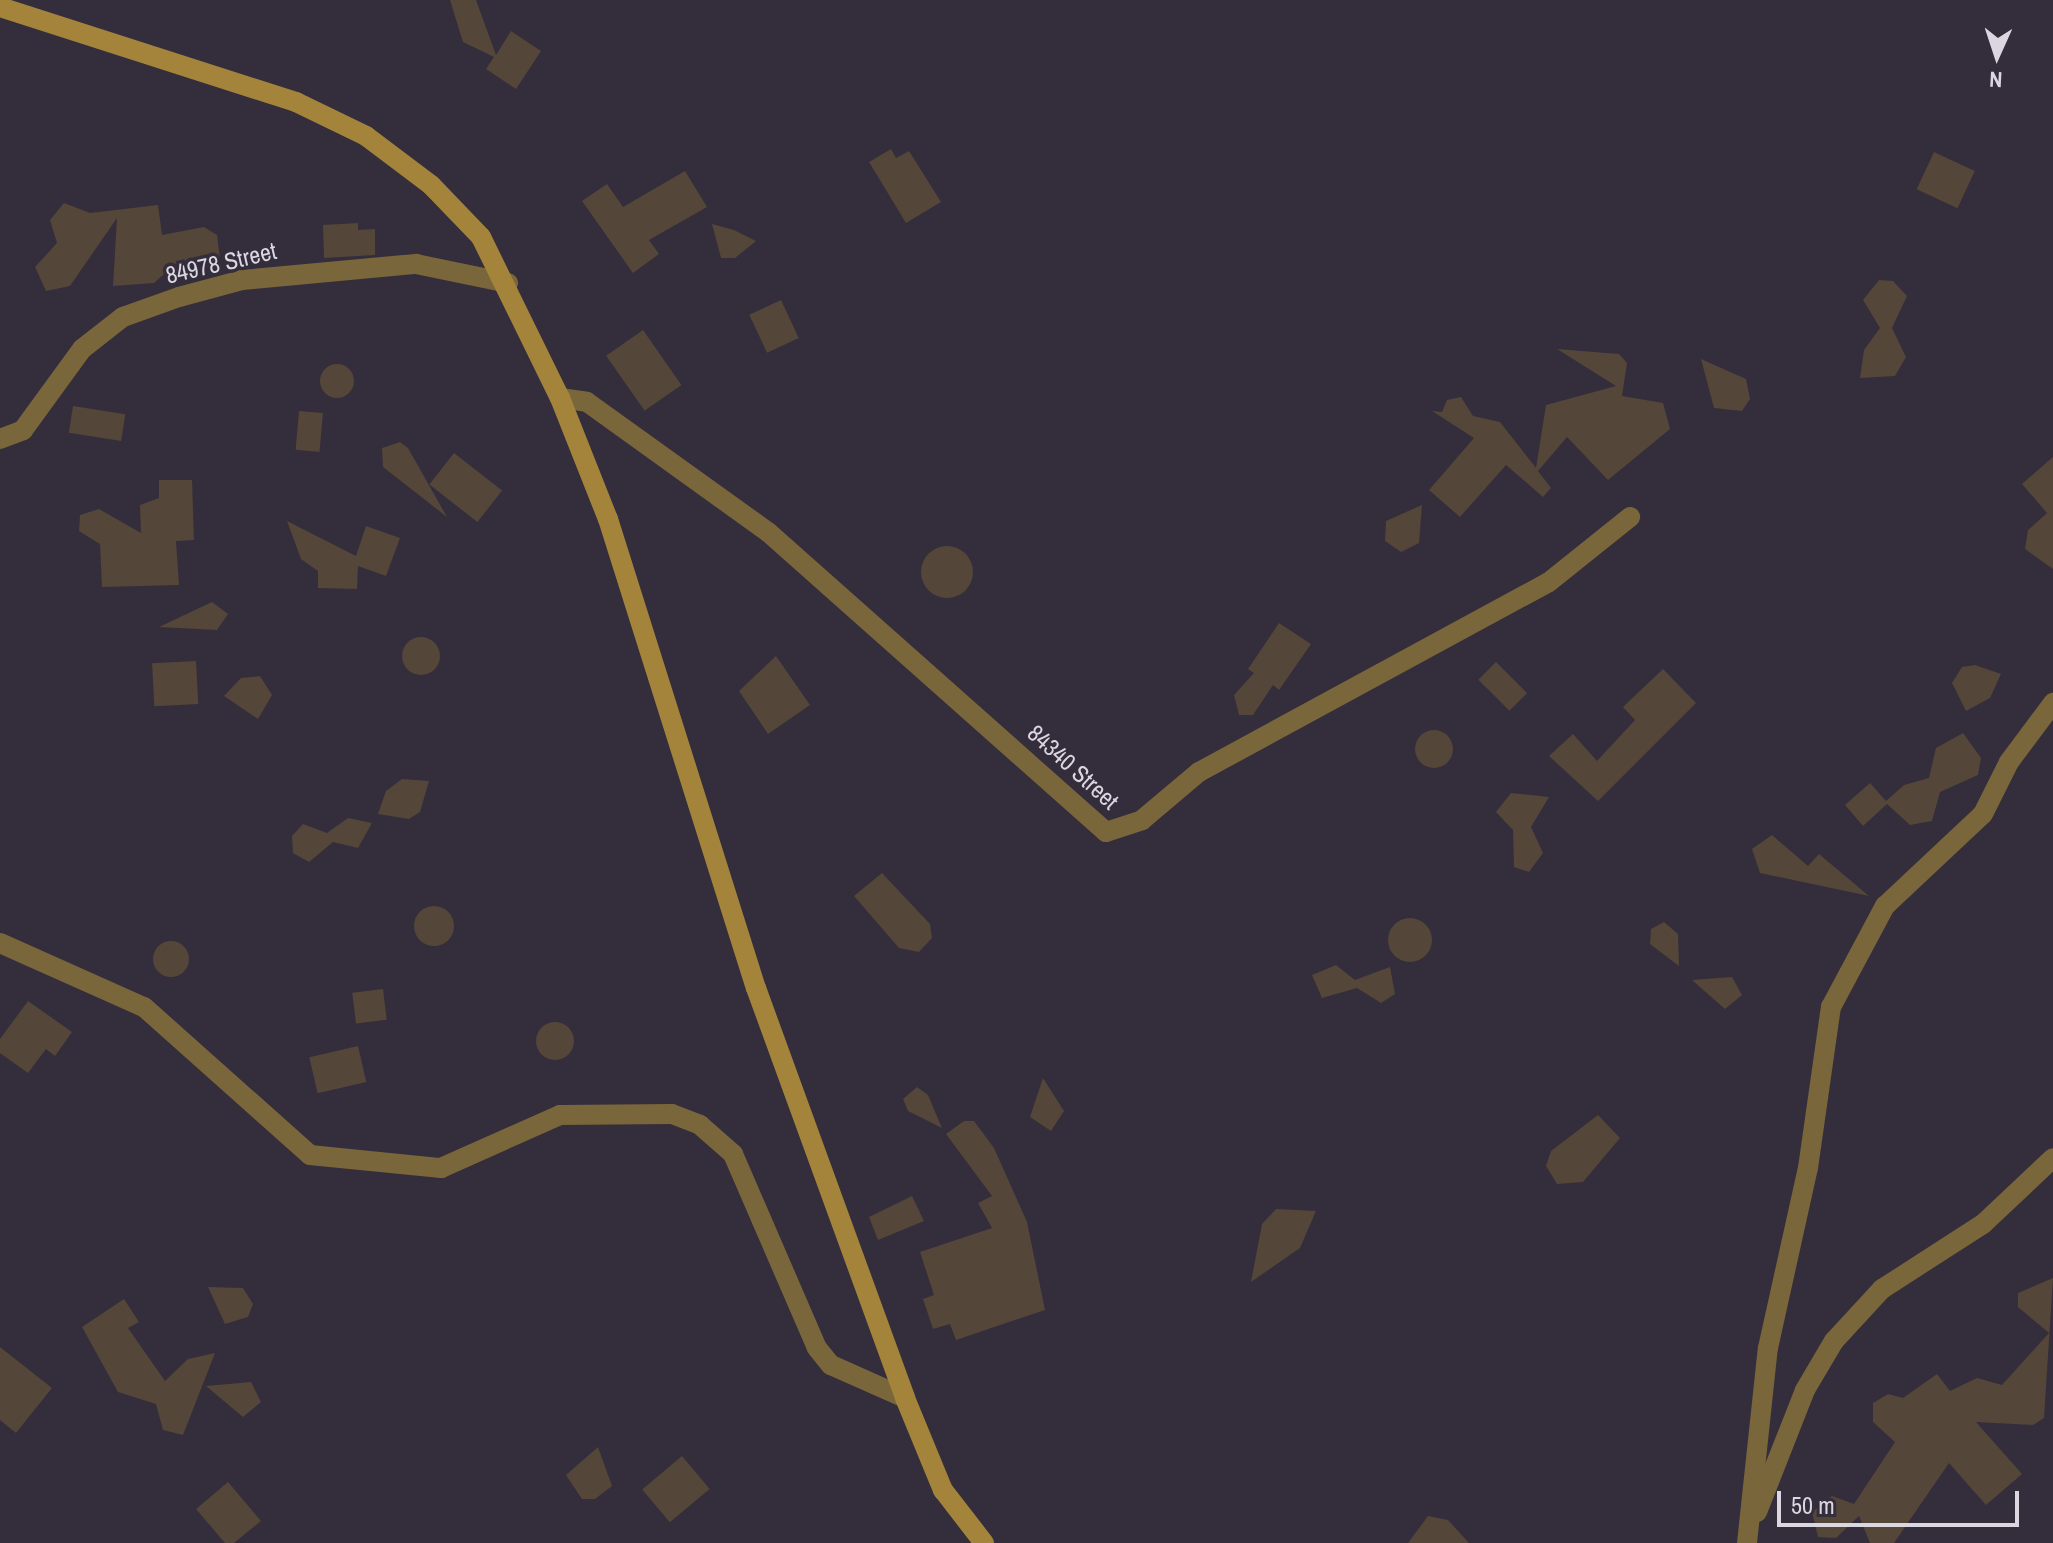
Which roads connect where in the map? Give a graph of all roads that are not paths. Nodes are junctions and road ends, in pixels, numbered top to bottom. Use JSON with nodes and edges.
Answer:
{"nodes":[{"id":1,"x":0,"y":7,"type":"edge"},
{"id":2,"x":508,"y":283,"type":"junction"},
{"id":3,"x":560,"y":398,"type":"junction"},
{"id":4,"x":0,"y":439,"type":"edge"},
{"id":5,"x":1630,"y":517,"type":"dead end"},
{"id":6,"x":2053,"y":703,"type":"edge"},
{"id":7,"x":0,"y":943,"type":"edge"},
{"id":8,"x":2053,"y":1158,"type":"edge"},
{"id":9,"x":905,"y":1398,"type":"junction"},
{"id":10,"x":984,"y":1543,"type":"edge"},
{"id":11,"x":1747,"y":1543,"type":"edge"}],
"edges":[{"from":1,"to":2,"type":"street"},
{"from":2,"to":3,"type":"street"},
{"from":2,"to":4,"type":"street","name":"84978 Street"},
{"from":3,"to":5,"type":"street","name":"84340 Street"},
{"from":3,"to":9,"type":"street"},
{"from":6,"to":11,"type":"street"},
{"from":7,"to":9,"type":"street"},
{"from":8,"to":11,"type":"street"},
{"from":9,"to":10,"type":"street"}]}
